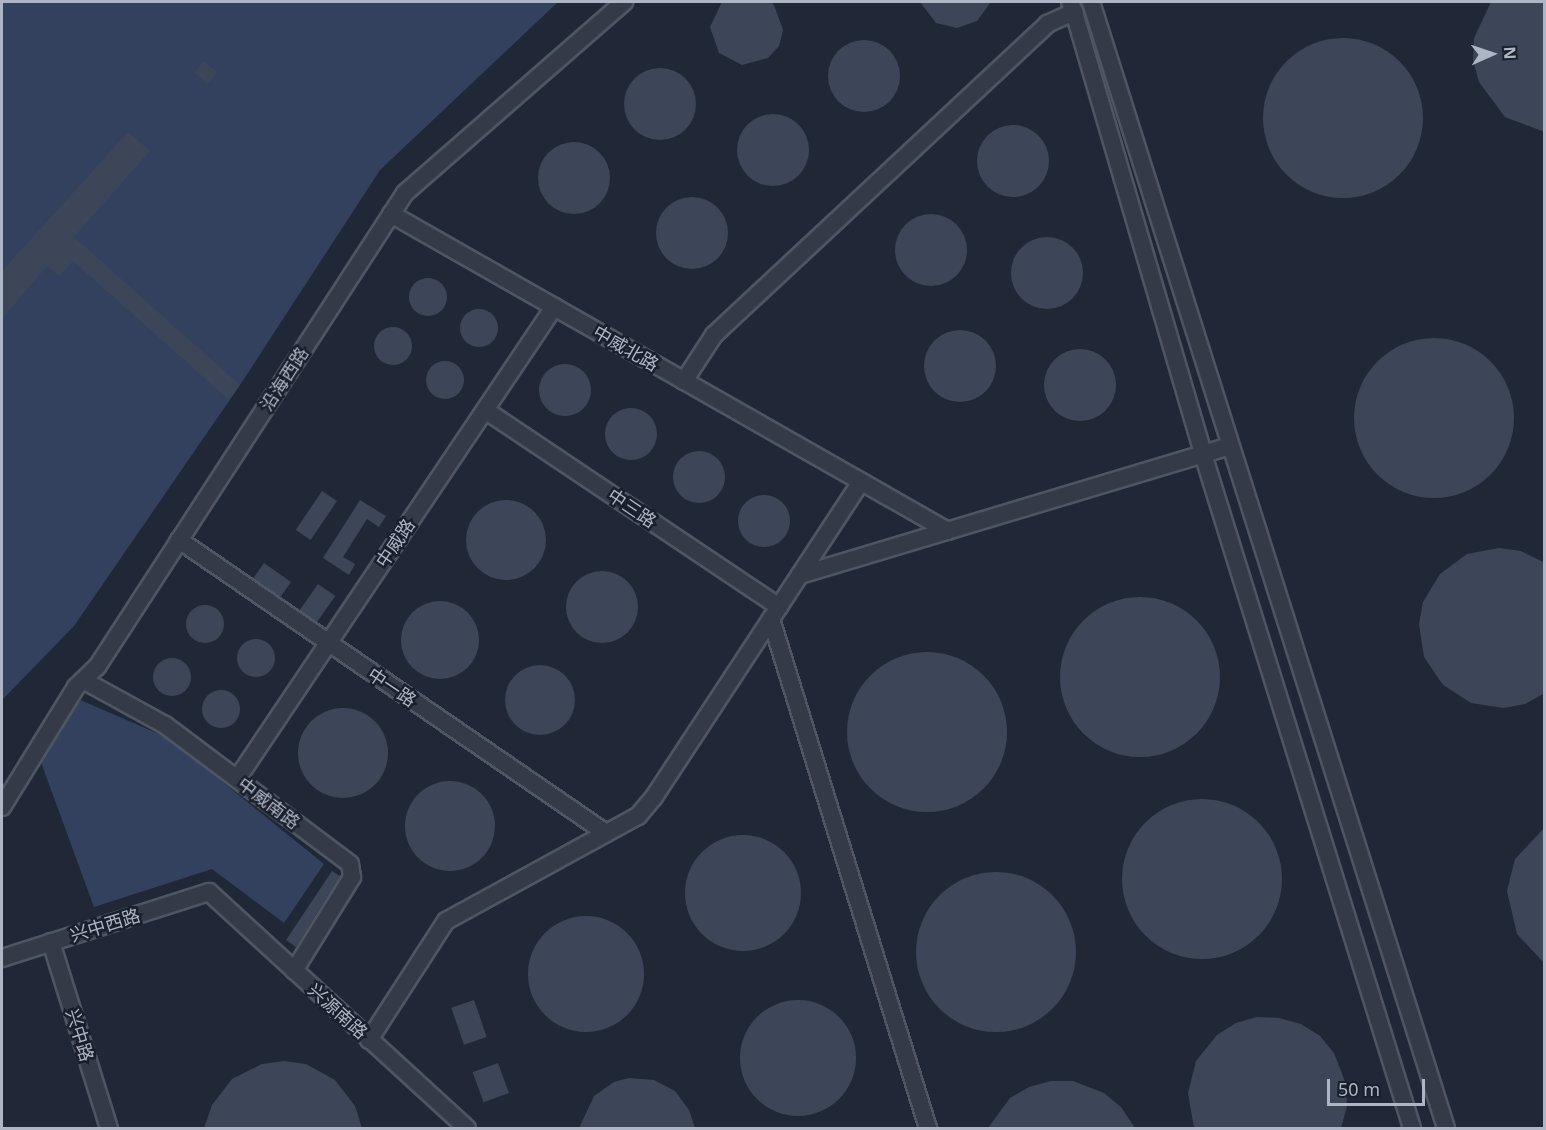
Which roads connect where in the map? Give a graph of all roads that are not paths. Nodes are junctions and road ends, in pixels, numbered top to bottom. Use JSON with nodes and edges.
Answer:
{"nodes":[{"id":1,"x":624,"y":2,"type":"edge"},
{"id":2,"x":1091,"y":2,"type":"edge"},
{"id":3,"x":1072,"y":7,"type":"edge"},
{"id":4,"x":391,"y":214,"type":"junction"},
{"id":5,"x":554,"y":307,"type":"junction"},
{"id":6,"x":684,"y":381,"type":"junction"},
{"id":7,"x":485,"y":410,"type":"junction"},
{"id":8,"x":1228,"y":446,"type":"junction"},
{"id":9,"x":1203,"y":454,"type":"junction"},
{"id":10,"x":861,"y":482,"type":"junction"},
{"id":11,"x":948,"y":531,"type":"junction"},
{"id":12,"x":179,"y":540,"type":"junction"},
{"id":13,"x":800,"y":575,"type":"junction"},
{"id":14,"x":775,"y":613,"type":"junction"},
{"id":15,"x":328,"y":643,"type":"junction"},
{"id":16,"x":83,"y":680,"type":"junction"},
{"id":17,"x":237,"y":779,"type":"junction"},
{"id":18,"x":2,"y":807,"type":"edge"},
{"id":19,"x":606,"y":833,"type":"junction"},
{"id":20,"x":209,"y":892,"type":"joint"},
{"id":21,"x":51,"y":942,"type":"junction"},
{"id":22,"x":2,"y":958,"type":"edge"},
{"id":23,"x":294,"y":971,"type":"junction"},
{"id":24,"x":369,"y":1040,"type":"junction"},
{"id":25,"x":109,"y":1128,"type":"edge"},
{"id":26,"x":467,"y":1128,"type":"edge"},
{"id":27,"x":928,"y":1128,"type":"edge"},
{"id":28,"x":1412,"y":1128,"type":"edge"},
{"id":29,"x":1446,"y":1128,"type":"edge"}],
"edges":[{"from":1,"to":4,"type":"lane","name":"沿海西路"},
{"from":2,"to":8,"type":"lane"},
{"from":3,"to":6,"type":"lane"},
{"from":3,"to":9,"type":"lane"},
{"from":4,"to":5,"type":"lane","name":"中威北路"},
{"from":4,"to":12,"type":"lane","name":"沿海西路"},
{"from":5,"to":6,"type":"lane","name":"中威北路"},
{"from":5,"to":7,"type":"lane","name":"中威路"},
{"from":6,"to":10,"type":"lane","name":"中威北路"},
{"from":7,"to":14,"type":"lane","name":"中三路"},
{"from":7,"to":15,"type":"lane","name":"中威路"},
{"from":8,"to":9,"type":"lane"},
{"from":8,"to":29,"type":"lane"},
{"from":9,"to":11,"type":"lane"},
{"from":9,"to":28,"type":"lane"},
{"from":10,"to":11,"type":"lane","name":"中威北路"},
{"from":10,"to":13,"type":"lane"},
{"from":11,"to":13,"type":"lane"},
{"from":12,"to":15,"type":"lane","name":"中一路"},
{"from":12,"to":16,"type":"lane","name":"沿海西路"},
{"from":13,"to":14,"type":"lane"},
{"from":14,"to":19,"type":"lane"},
{"from":14,"to":27,"type":"lane"},
{"from":15,"to":17,"type":"lane","name":"中威路"},
{"from":15,"to":19,"type":"lane","name":"中一路"},
{"from":16,"to":17,"type":"lane","name":"中威南路"},
{"from":16,"to":18,"type":"lane","name":"沿海西路"},
{"from":17,"to":23,"type":"lane","name":"中威南路"},
{"from":19,"to":24,"type":"lane"},
{"from":20,"to":21,"type":"lane","name":"兴中西路"},
{"from":20,"to":23,"type":"lane","name":"兴源南路"},
{"from":21,"to":22,"type":"lane","name":"兴中西路"},
{"from":21,"to":25,"type":"lane","name":"兴中路"},
{"from":23,"to":24,"type":"lane","name":"兴源南路"},
{"from":24,"to":26,"type":"lane","name":"兴源南路"}]}
